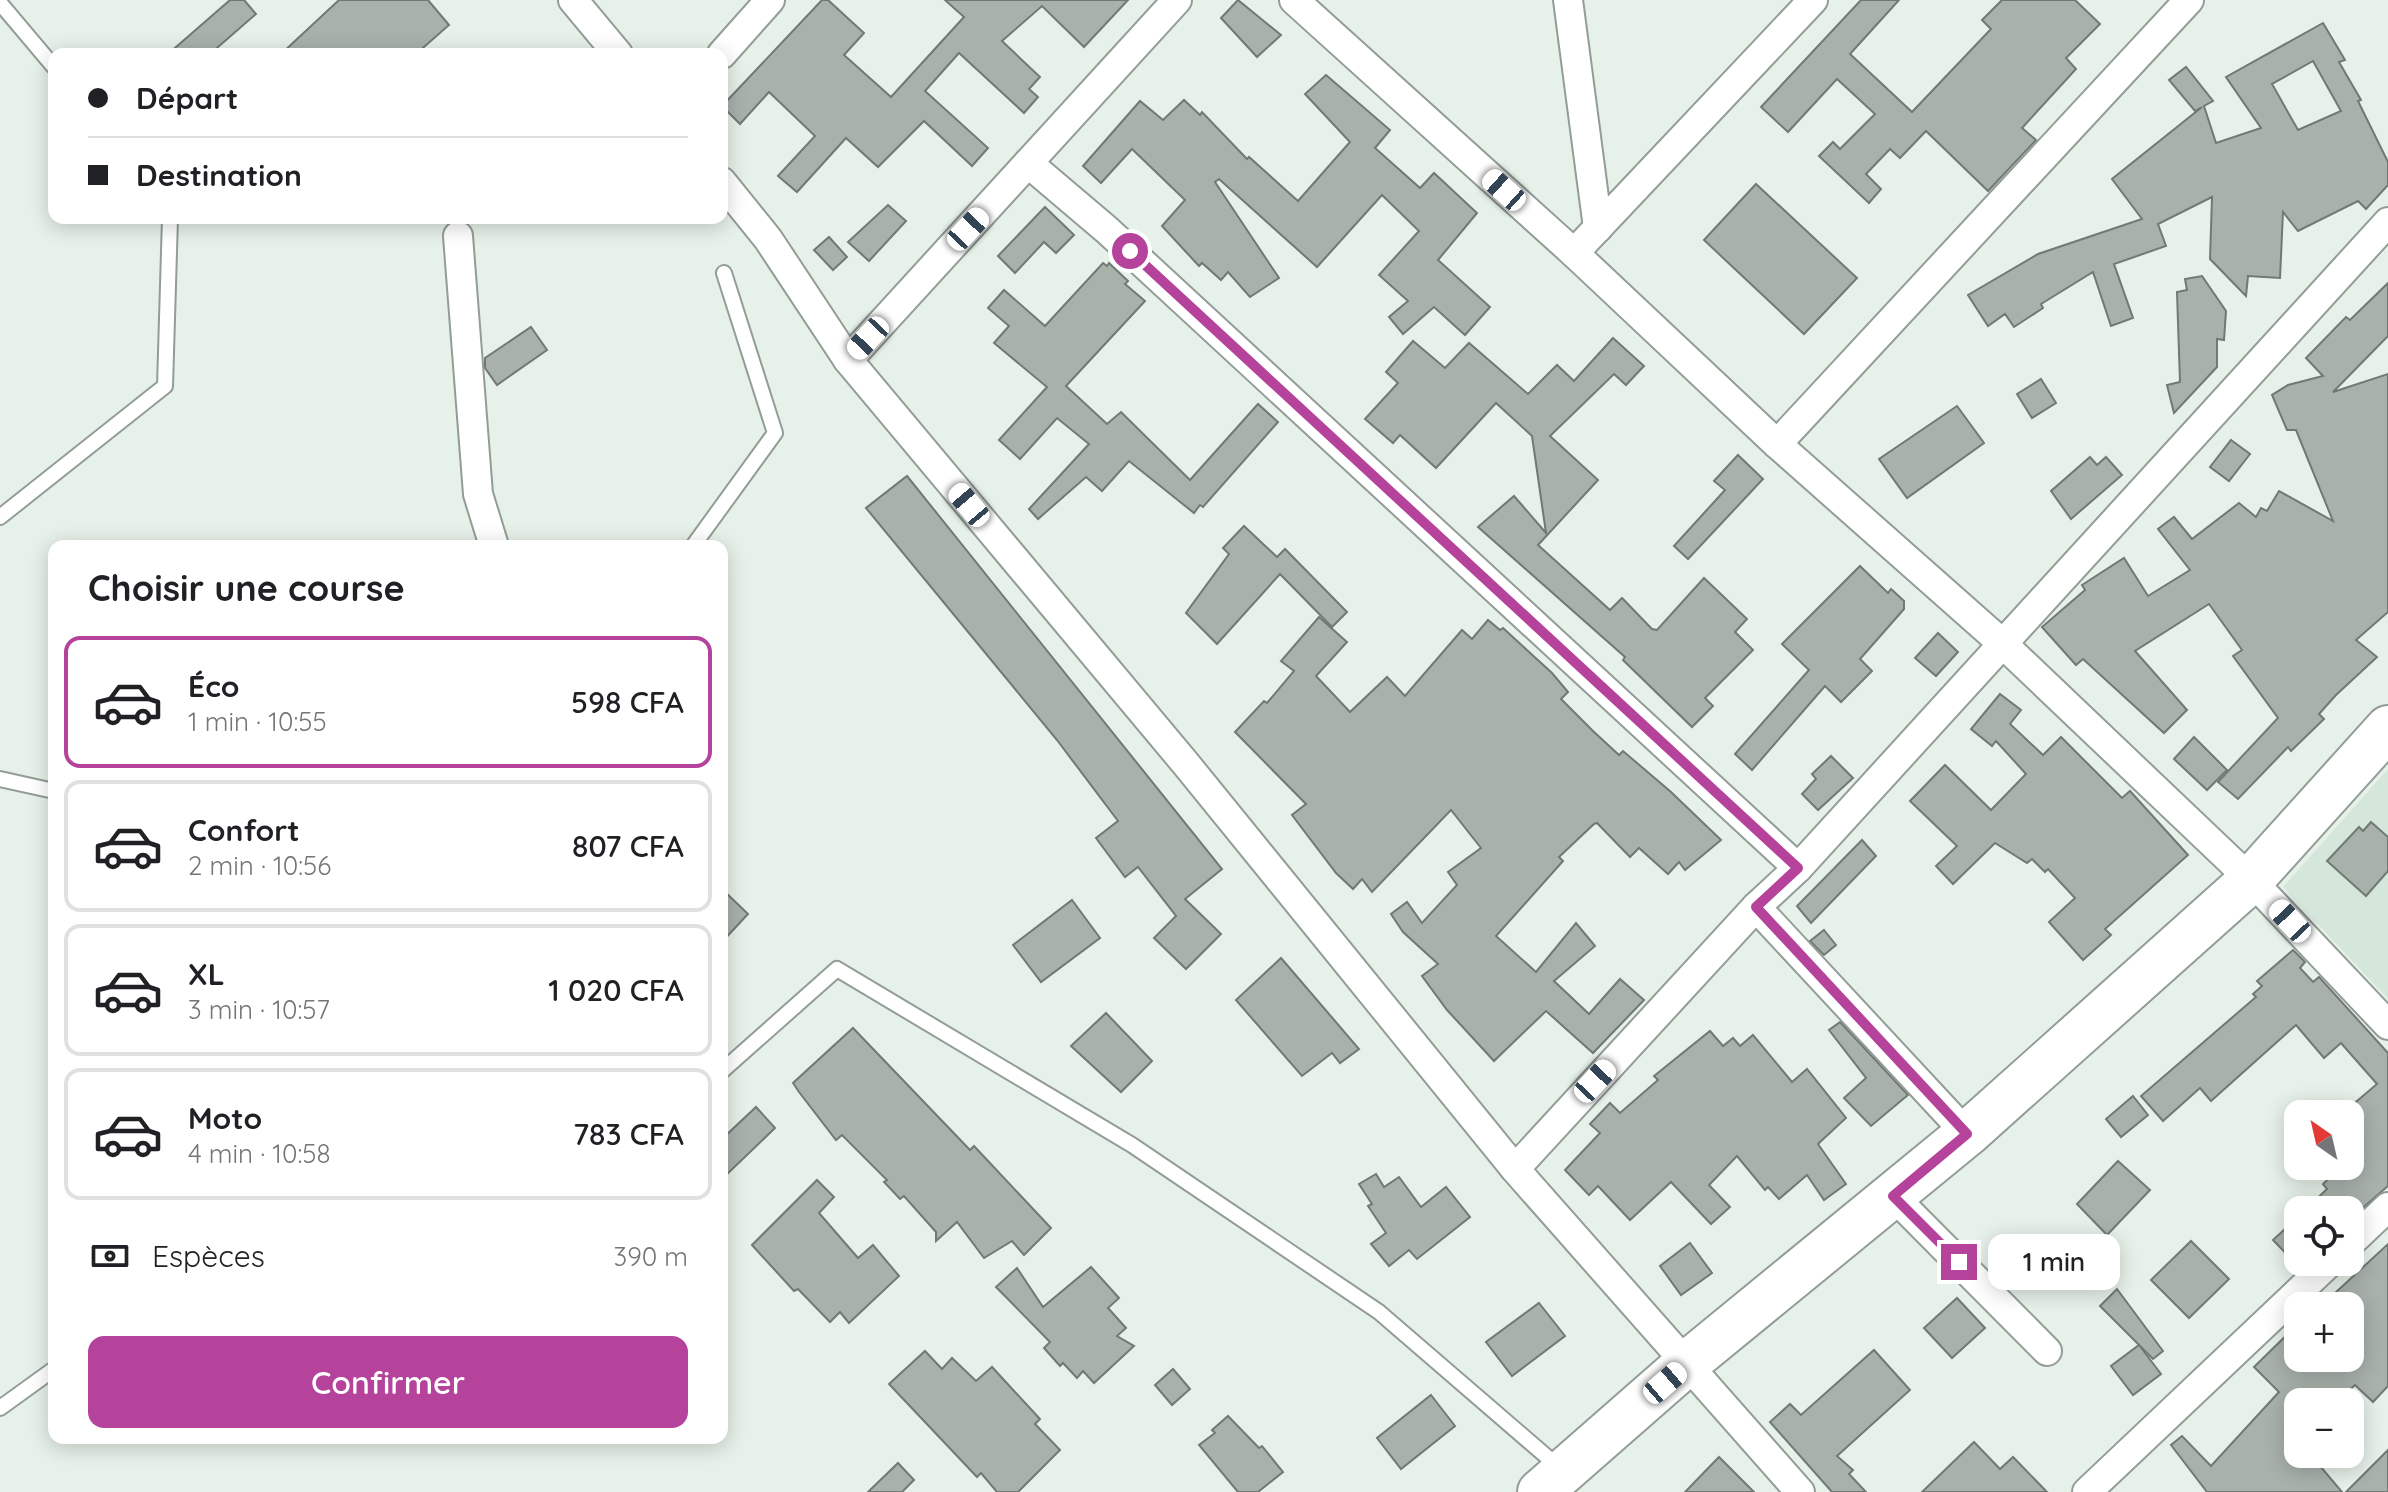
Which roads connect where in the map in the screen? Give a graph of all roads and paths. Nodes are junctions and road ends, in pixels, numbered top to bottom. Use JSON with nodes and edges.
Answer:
{"nodes":[{"id":1,"x":573,"y":0,"type":"edge"},
{"id":2,"x":770,"y":0,"type":"edge"},
{"id":3,"x":1177,"y":0,"type":"edge"},
{"id":4,"x":1294,"y":0,"type":"edge"},
{"id":5,"x":1568,"y":0,"type":"edge"},
{"id":6,"x":1813,"y":0,"type":"edge"},
{"id":7,"x":2189,"y":0,"type":"edge"},
{"id":8,"x":0,"y":3,"type":"edge"},
{"id":9,"x":613,"y":48,"type":"edge"},
{"id":10,"x":727,"y":48,"type":"edge"},
{"id":11,"x":48,"y":60,"type":"edge"},
{"id":12,"x":1028,"y":163,"type":"junction"},
{"id":13,"x":728,"y":189,"type":"edge"},
{"id":14,"x":2388,"y":222,"type":"edge"},
{"id":15,"x":170,"y":224,"type":"edge"},
{"id":16,"x":1598,"y":228,"type":"junction"},
{"id":17,"x":458,"y":236,"type":"dead end"},
{"id":18,"x":1574,"y":253,"type":"junction"},
{"id":19,"x":724,"y":273,"type":"dead end"},
{"id":20,"x":848,"y":360,"type":"junction"},
{"id":21,"x":1777,"y":444,"type":"junction"},
{"id":22,"x":0,"y":517,"type":"edge"},
{"id":23,"x":492,"y":540,"type":"edge"},
{"id":24,"x":697,"y":540,"type":"edge"},
{"id":25,"x":2003,"y":644,"type":"junction"},
{"id":26,"x":2388,"y":728,"type":"edge"},
{"id":27,"x":0,"y":779,"type":"edge"},
{"id":28,"x":48,"y":790,"type":"edge"},
{"id":29,"x":1798,"y":868,"type":"junction"},
{"id":30,"x":2251,"y":880,"type":"junction"},
{"id":31,"x":1756,"y":907,"type":"junction"},
{"id":32,"x":2388,"y":1025,"type":"edge"},
{"id":33,"x":728,"y":1066,"type":"edge"},
{"id":34,"x":1967,"y":1134,"type":"junction"},
{"id":35,"x":1515,"y":1169,"type":"junction"},
{"id":36,"x":1893,"y":1196,"type":"junction"},
{"id":37,"x":2388,"y":1207,"type":"edge"},
{"id":38,"x":2364,"y":1230,"type":"edge"},
{"id":39,"x":2315,"y":1276,"type":"edge"},
{"id":40,"x":2047,"y":1351,"type":"dead end"},
{"id":41,"x":1685,"y":1365,"type":"junction"},
{"id":42,"x":48,"y":1373,"type":"edge"},
{"id":43,"x":0,"y":1408,"type":"edge"},
{"id":44,"x":1552,"y":1482,"type":"edge"},
{"id":45,"x":1800,"y":1492,"type":"edge"},
{"id":46,"x":2087,"y":1492,"type":"edge"}],
"edges":[{"from":1,"to":9,"type":"street"},
{"from":2,"to":10,"type":"street"},
{"from":3,"to":12,"type":"street"},
{"from":4,"to":18,"type":"street"},
{"from":5,"to":16,"type":"street"},
{"from":6,"to":16,"type":"street"},
{"from":7,"to":21,"type":"street"},
{"from":8,"to":11,"type":"lane"},
{"from":12,"to":20,"type":"street"},
{"from":12,"to":29,"type":"street"},
{"from":13,"to":20,"type":"street"},
{"from":14,"to":25,"type":"street"},
{"from":15,"to":22,"type":"lane"},
{"from":16,"to":18,"type":"street"},
{"from":17,"to":23,"type":"street"},
{"from":18,"to":21,"type":"street"},
{"from":19,"to":24,"type":"lane"},
{"from":20,"to":35,"type":"street"},
{"from":21,"to":25,"type":"street"},
{"from":25,"to":29,"type":"street"},
{"from":25,"to":30,"type":"street"},
{"from":26,"to":30,"type":"main road"},
{"from":27,"to":28,"type":"lane"},
{"from":29,"to":31,"type":"street"},
{"from":30,"to":32,"type":"street"},
{"from":30,"to":34,"type":"main road"},
{"from":31,"to":34,"type":"street"},
{"from":31,"to":35,"type":"street"},
{"from":33,"to":44,"type":"lane"},
{"from":34,"to":36,"type":"main road"},
{"from":35,"to":41,"type":"street"},
{"from":36,"to":40,"type":"street"},
{"from":36,"to":41,"type":"main road"},
{"from":37,"to":38,"type":"street"},
{"from":39,"to":46,"type":"street"},
{"from":41,"to":44,"type":"main road"},
{"from":41,"to":45,"type":"street"},
{"from":42,"to":43,"type":"lane"}]}
